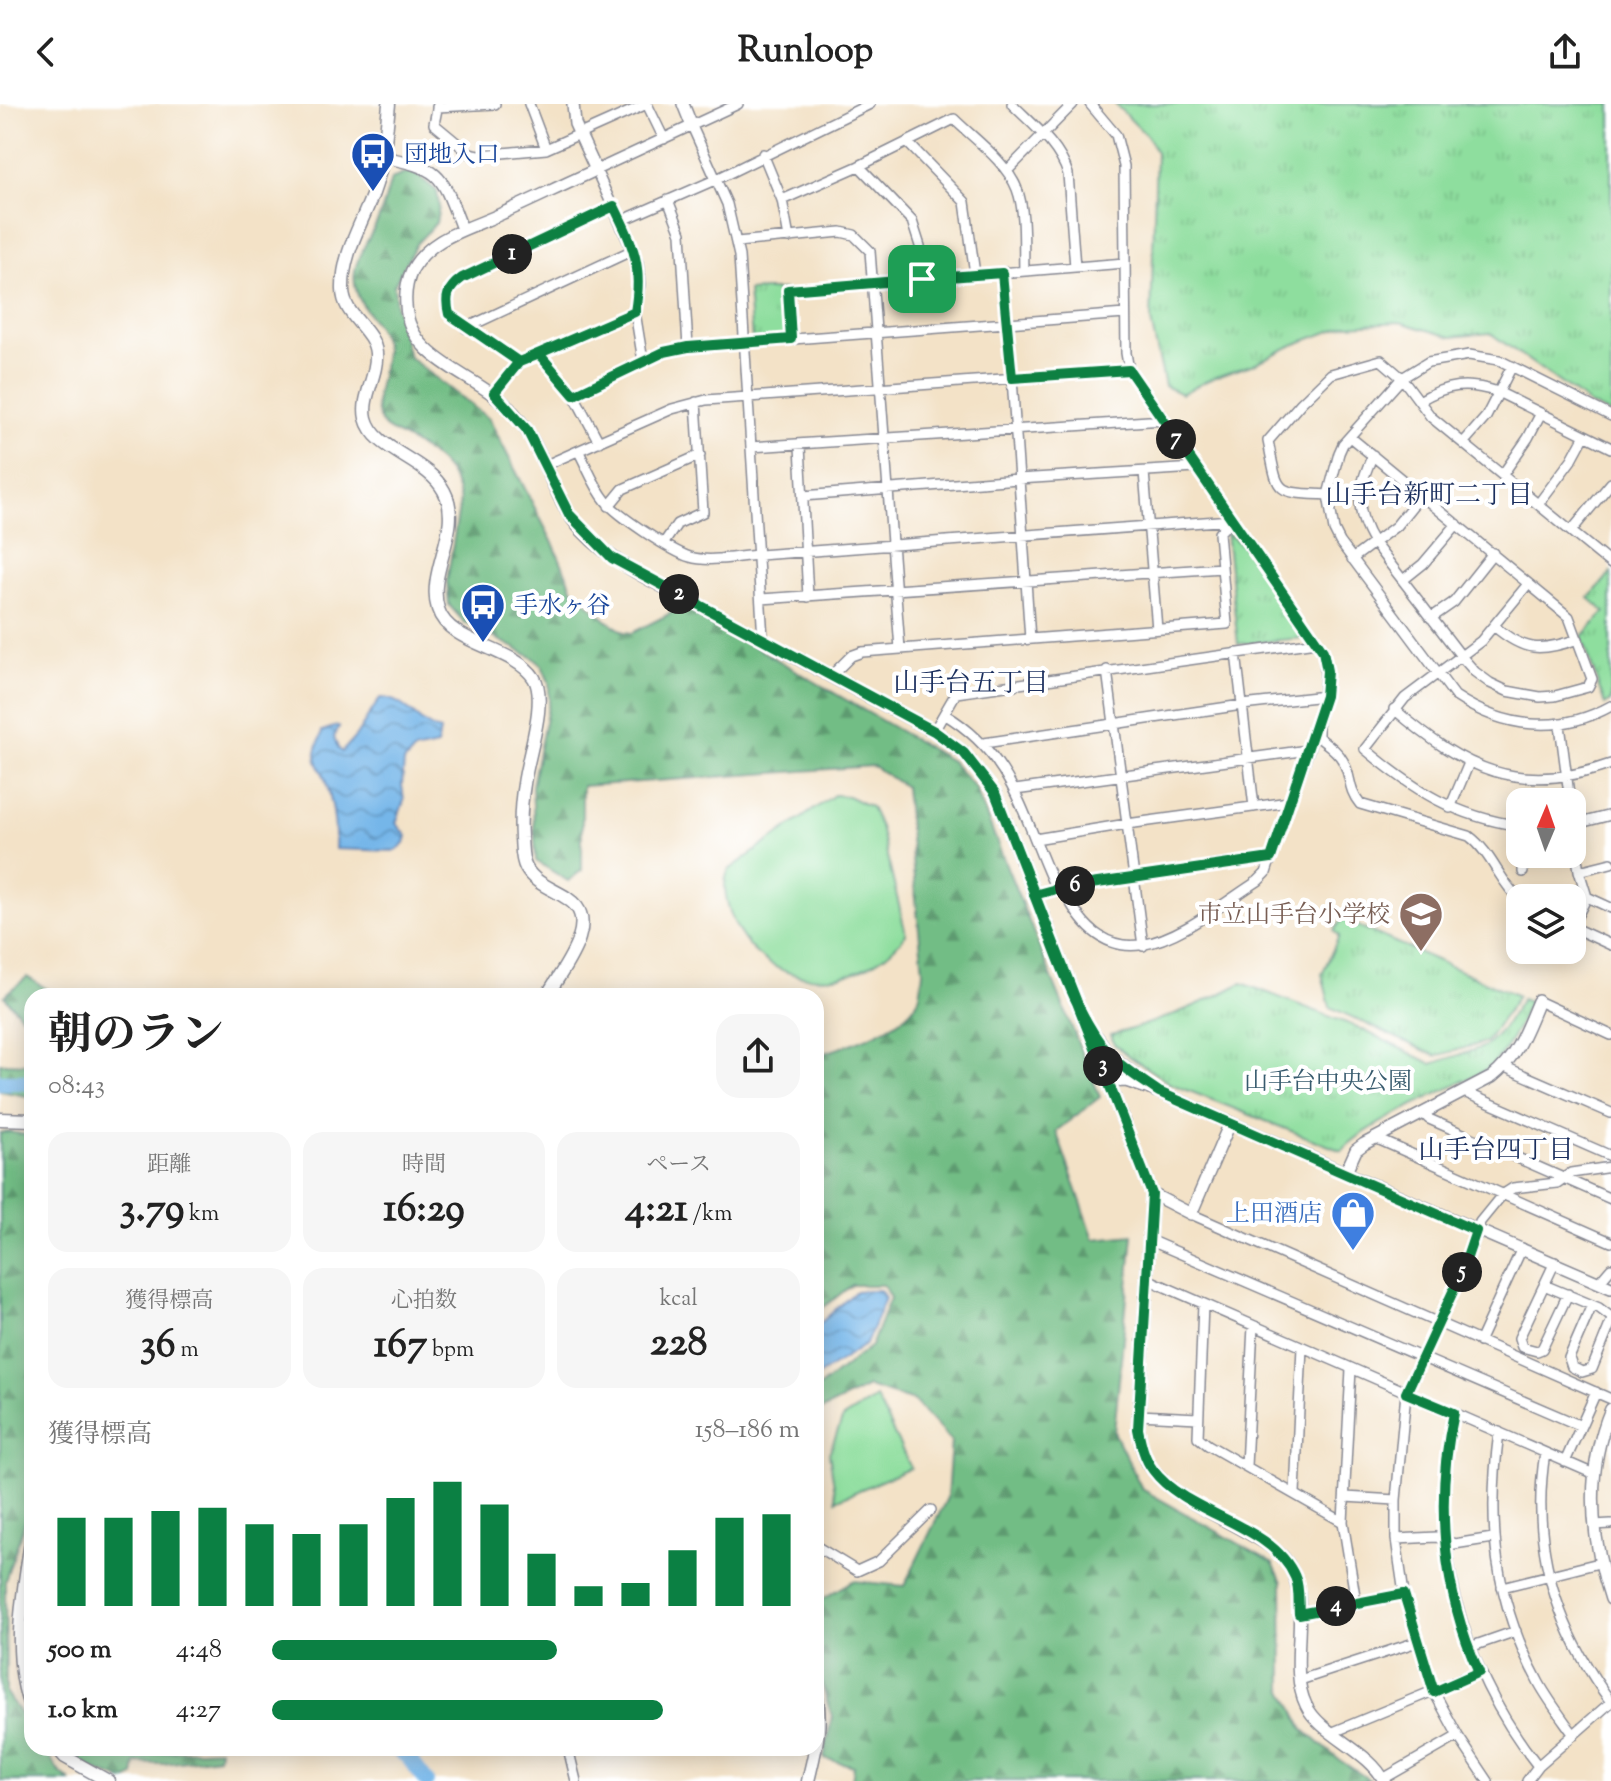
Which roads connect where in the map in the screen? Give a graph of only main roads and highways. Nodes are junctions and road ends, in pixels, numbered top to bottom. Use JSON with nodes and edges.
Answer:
{"nodes":[{"id":1,"x":389,"y":104,"type":"edge"},
{"id":2,"x":551,"y":988,"type":"edge"},
{"id":3,"x":0,"y":1119,"type":"edge"},
{"id":4,"x":24,"y":1120,"type":"edge"},
{"id":5,"x":24,"y":1588,"type":"edge"},
{"id":6,"x":24,"y":1680,"type":"edge"},
{"id":7,"x":64,"y":1756,"type":"edge"},
{"id":8,"x":815,"y":1756,"type":"edge"},
{"id":9,"x":108,"y":1781,"type":"edge"},
{"id":10,"x":808,"y":1781,"type":"edge"}],
"edges":[{"from":1,"to":2,"type":"main road"},
{"from":3,"to":4,"type":"main road"},
{"from":5,"to":6,"type":"main road"},
{"from":7,"to":9,"type":"main road"},
{"from":8,"to":10,"type":"main road"}]}
